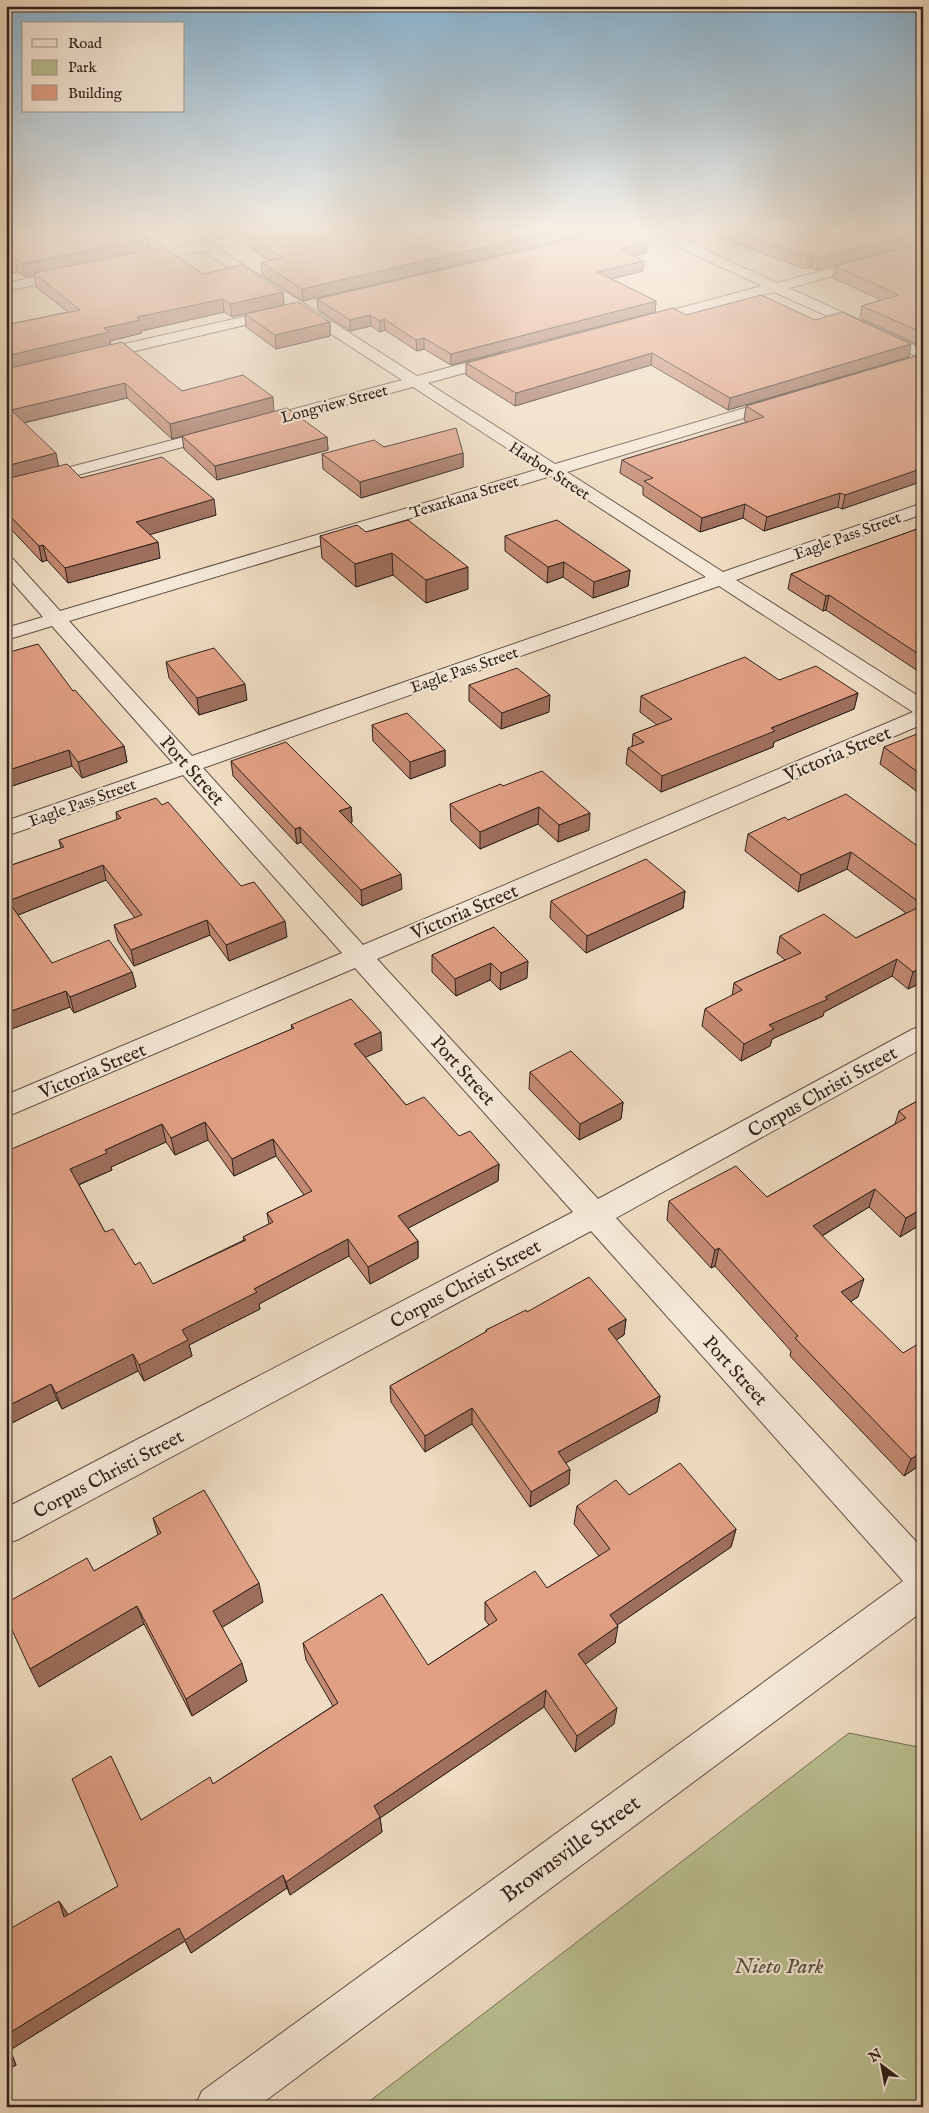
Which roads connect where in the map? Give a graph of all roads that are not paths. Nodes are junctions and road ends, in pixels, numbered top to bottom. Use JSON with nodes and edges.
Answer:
{"nodes":[{"id":1,"x":222,"y":327,"type":"edge"},
{"id":2,"x":331,"y":327,"type":"edge"},
{"id":3,"x":859,"y":327,"type":"edge"},
{"id":4,"x":522,"y":353,"type":"edge"},
{"id":5,"x":923,"y":357,"type":"edge"},
{"id":6,"x":82,"y":359,"type":"edge"},
{"id":7,"x":904,"y":364,"type":"edge"},
{"id":8,"x":416,"y":381,"type":"junction"},
{"id":9,"x":799,"y":396,"type":"edge"},
{"id":10,"x":550,"y":471,"type":"junction"},
{"id":11,"x":6,"y":489,"type":"edge"},
{"id":12,"x":923,"y":508,"type":"edge"},
{"id":13,"x":6,"y":563,"type":"edge"},
{"id":14,"x":721,"y":580,"type":"junction"},
{"id":15,"x":58,"y":619,"type":"junction"},
{"id":16,"x":6,"y":634,"type":"edge"},
{"id":17,"x":923,"y":709,"type":"edge"},
{"id":18,"x":923,"y":716,"type":"edge"},
{"id":19,"x":188,"y":764,"type":"junction"},
{"id":20,"x":6,"y":829,"type":"edge"},
{"id":21,"x":359,"y":956,"type":"junction"},
{"id":22,"x":923,"y":1036,"type":"edge"},
{"id":23,"x":6,"y":1107,"type":"edge"},
{"id":24,"x":595,"y":1214,"type":"junction"},
{"id":25,"x":6,"y":1527,"type":"edge"},
{"id":26,"x":923,"y":1576,"type":"edge"},
{"id":27,"x":923,"y":1589,"type":"edge"},
{"id":28,"x":218,"y":2107,"type":"edge"}],
"edges":[{"from":1,"to":6,"type":"street"},
{"from":2,"to":8,"type":"street","name":"Harbor Street"},
{"from":3,"to":5,"type":"street"},
{"from":4,"to":8,"type":"street","name":"Longview Street"},
{"from":5,"to":7,"type":"street"},
{"from":8,"to":10,"type":"street","name":"Harbor Street"},
{"from":8,"to":11,"type":"street","name":"Longview Street"},
{"from":9,"to":10,"type":"street","name":"Texarkana Street"},
{"from":10,"to":14,"type":"street","name":"Harbor Street"},
{"from":10,"to":15,"type":"street","name":"Texarkana Street"},
{"from":12,"to":14,"type":"street","name":"Eagle Pass Street"},
{"from":13,"to":15,"type":"street","name":"Port Street"},
{"from":14,"to":17,"type":"street","name":"Harbor Street"},
{"from":14,"to":19,"type":"street","name":"Eagle Pass Street"},
{"from":15,"to":16,"type":"street","name":"Texarkana Street"},
{"from":15,"to":19,"type":"street","name":"Port Street"},
{"from":18,"to":21,"type":"street","name":"Victoria Street"},
{"from":19,"to":20,"type":"street","name":"Eagle Pass Street"},
{"from":19,"to":21,"type":"street","name":"Port Street"},
{"from":21,"to":23,"type":"street","name":"Victoria Street"},
{"from":21,"to":24,"type":"street","name":"Port Street"},
{"from":22,"to":24,"type":"street","name":"Corpus Christi Street"},
{"from":24,"to":25,"type":"street","name":"Corpus Christi Street"},
{"from":24,"to":26,"type":"street","name":"Port Street"},
{"from":27,"to":28,"type":"street","name":"Brownsville Street"}]}
